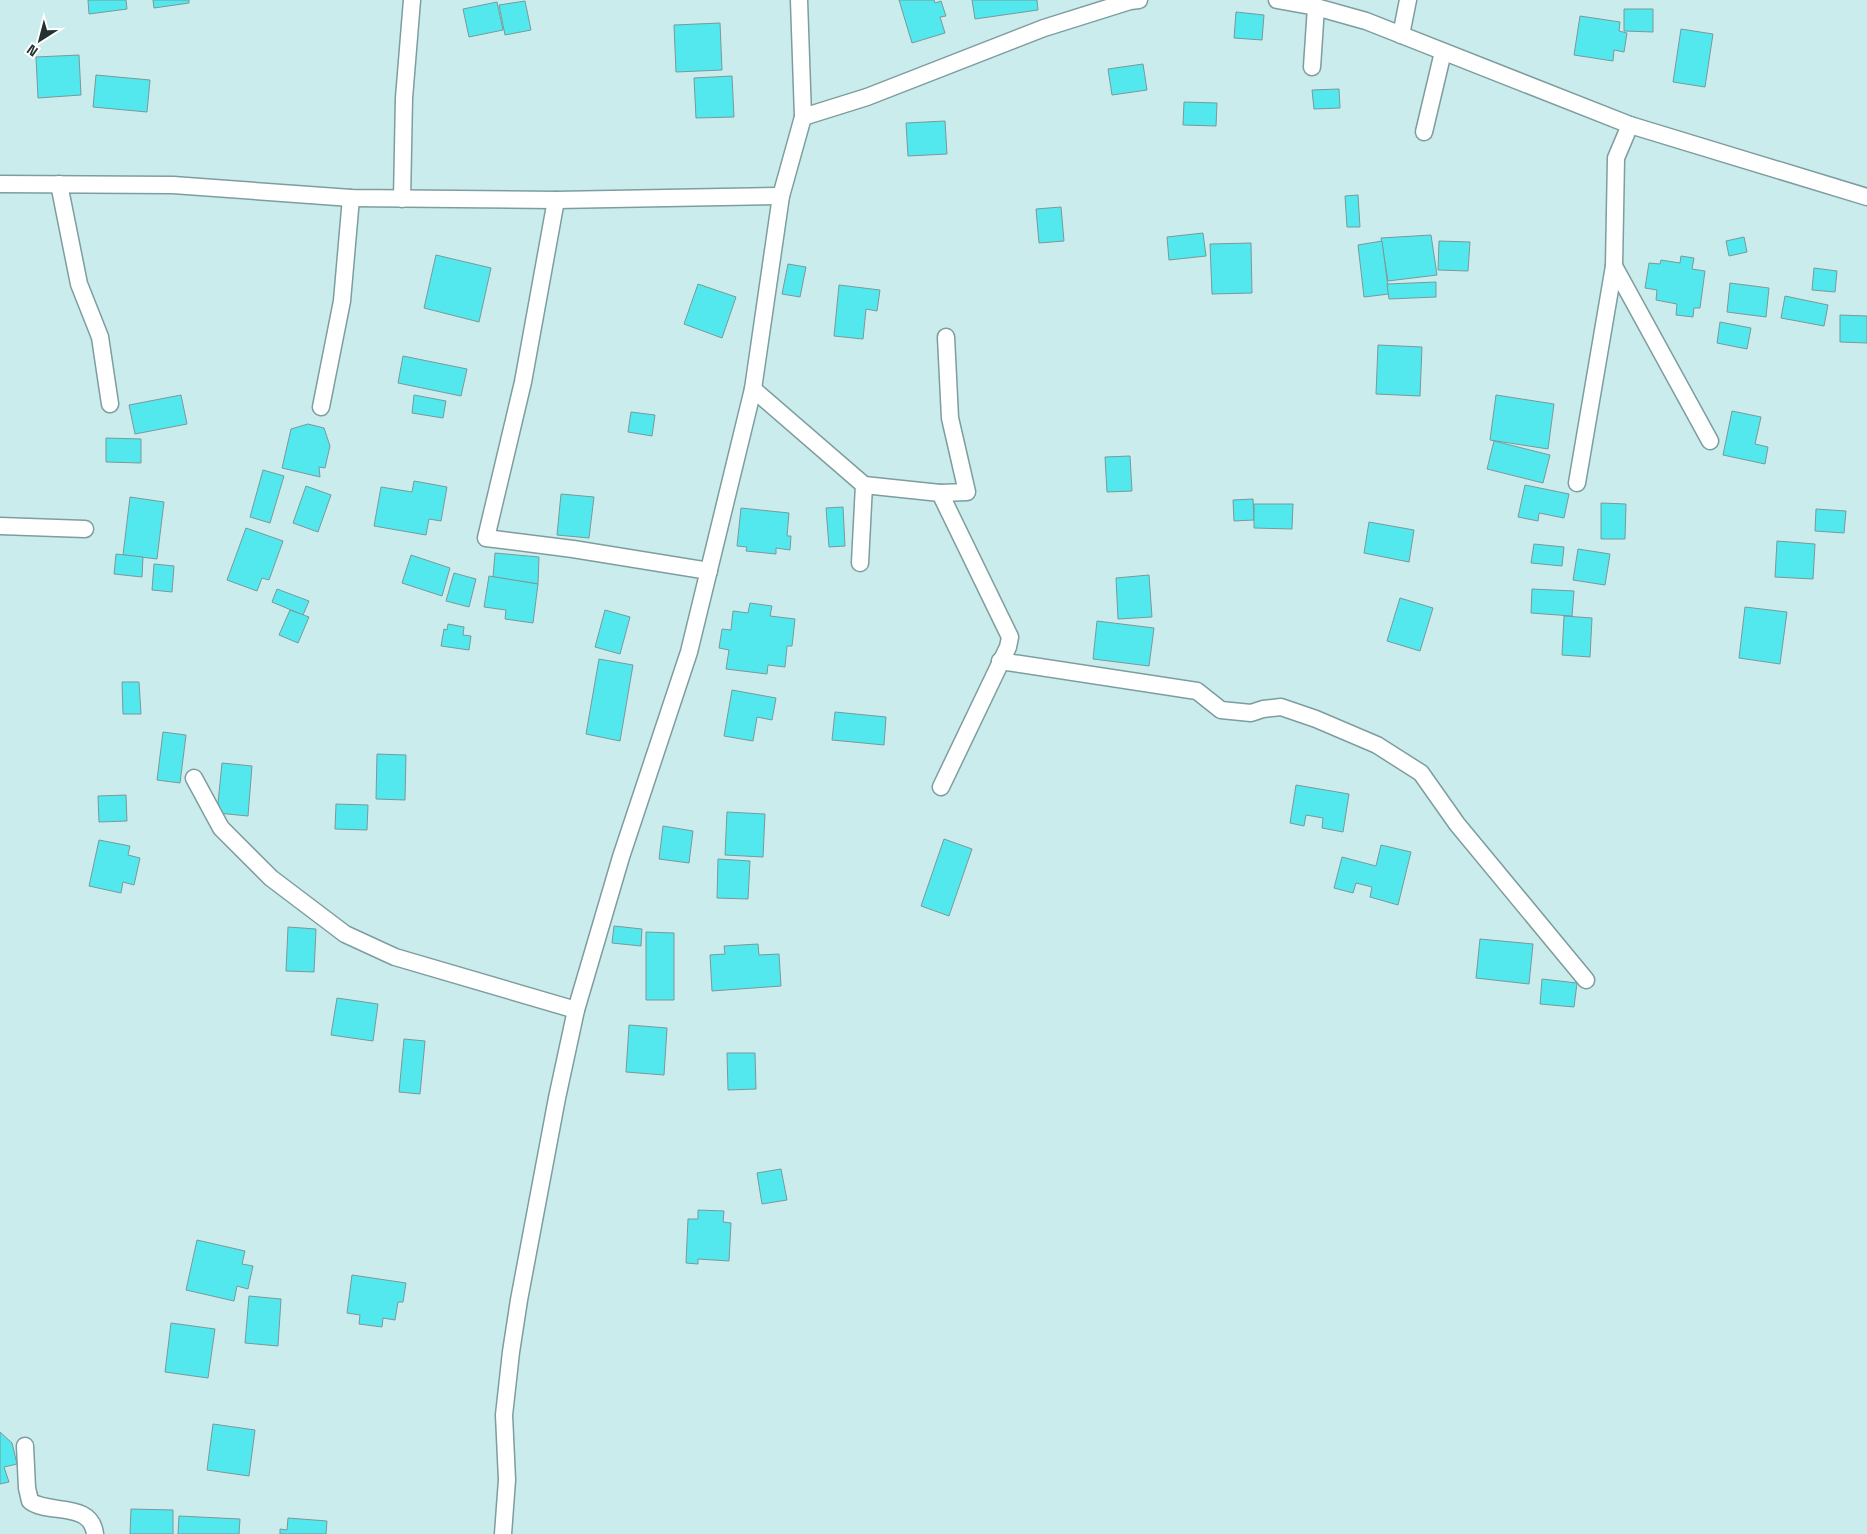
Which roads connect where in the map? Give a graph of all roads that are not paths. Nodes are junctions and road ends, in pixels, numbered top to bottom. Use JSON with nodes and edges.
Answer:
{"nodes":[{"id":1,"x":412,"y":0,"type":"edge"},
{"id":2,"x":799,"y":0,"type":"edge"},
{"id":3,"x":1140,"y":0,"type":"edge"},
{"id":4,"x":1278,"y":0,"type":"edge"},
{"id":5,"x":1408,"y":0,"type":"edge"},
{"id":6,"x":1316,"y":7,"type":"junction"},
{"id":7,"x":1401,"y":35,"type":"junction"},
{"id":8,"x":1443,"y":52,"type":"junction"},
{"id":9,"x":1312,"y":68,"type":"dead end"},
{"id":10,"x":803,"y":117,"type":"junction"},
{"id":11,"x":1630,"y":125,"type":"junction"},
{"id":12,"x":1424,"y":132,"type":"dead end"},
{"id":13,"x":0,"y":184,"type":"edge"},
{"id":14,"x":59,"y":184,"type":"junction"},
{"id":15,"x":781,"y":196,"type":"junction"},
{"id":16,"x":1867,"y":196,"type":"edge"},
{"id":17,"x":352,"y":198,"type":"junction"},
{"id":18,"x":402,"y":199,"type":"junction"},
{"id":19,"x":556,"y":200,"type":"junction"},
{"id":20,"x":1614,"y":266,"type":"junction"},
{"id":21,"x":946,"y":337,"type":"dead end"},
{"id":22,"x":753,"y":389,"type":"junction"},
{"id":23,"x":110,"y":404,"type":"dead end"},
{"id":24,"x":321,"y":407,"type":"dead end"},
{"id":25,"x":1710,"y":441,"type":"dead end"},
{"id":26,"x":1577,"y":483,"type":"dead end"},
{"id":27,"x":864,"y":486,"type":"junction"},
{"id":28,"x":940,"y":493,"type":"junction"},
{"id":29,"x":0,"y":526,"type":"edge"},
{"id":30,"x":84,"y":529,"type":"dead end"},
{"id":31,"x":860,"y":562,"type":"dead end"},
{"id":32,"x":709,"y":571,"type":"junction"},
{"id":33,"x":1000,"y":661,"type":"junction"},
{"id":34,"x":194,"y":778,"type":"dead end"},
{"id":35,"x":940,"y":787,"type":"dead end"},
{"id":36,"x":1586,"y":980,"type":"dead end"},
{"id":37,"x":576,"y":1010,"type":"junction"},
{"id":38,"x":25,"y":1446,"type":"dead end"},
{"id":39,"x":95,"y":1534,"type":"edge"},
{"id":40,"x":503,"y":1534,"type":"edge"}],
"edges":[{"from":1,"to":18,"type":"street"},
{"from":2,"to":10,"type":"street"},
{"from":3,"to":10,"type":"street"},
{"from":4,"to":6,"type":"street"},
{"from":5,"to":7,"type":"street"},
{"from":6,"to":7,"type":"street"},
{"from":6,"to":9,"type":"street"},
{"from":7,"to":8,"type":"street"},
{"from":8,"to":11,"type":"street"},
{"from":8,"to":12,"type":"street"},
{"from":10,"to":15,"type":"street"},
{"from":11,"to":16,"type":"street"},
{"from":11,"to":20,"type":"street"},
{"from":13,"to":14,"type":"street"},
{"from":14,"to":17,"type":"street"},
{"from":14,"to":23,"type":"street"},
{"from":15,"to":19,"type":"street"},
{"from":15,"to":22,"type":"street"},
{"from":17,"to":18,"type":"street"},
{"from":17,"to":24,"type":"street"},
{"from":18,"to":19,"type":"street"},
{"from":19,"to":32,"type":"street"},
{"from":20,"to":25,"type":"street"},
{"from":20,"to":26,"type":"street"},
{"from":21,"to":28,"type":"street"},
{"from":22,"to":27,"type":"street"},
{"from":22,"to":32,"type":"street"},
{"from":27,"to":28,"type":"street"},
{"from":27,"to":31,"type":"street"},
{"from":28,"to":33,"type":"street"},
{"from":29,"to":30,"type":"street"},
{"from":32,"to":37,"type":"street"},
{"from":33,"to":35,"type":"street"},
{"from":33,"to":36,"type":"street"},
{"from":34,"to":37,"type":"street"},
{"from":37,"to":40,"type":"street"},
{"from":38,"to":39,"type":"street"}]}
